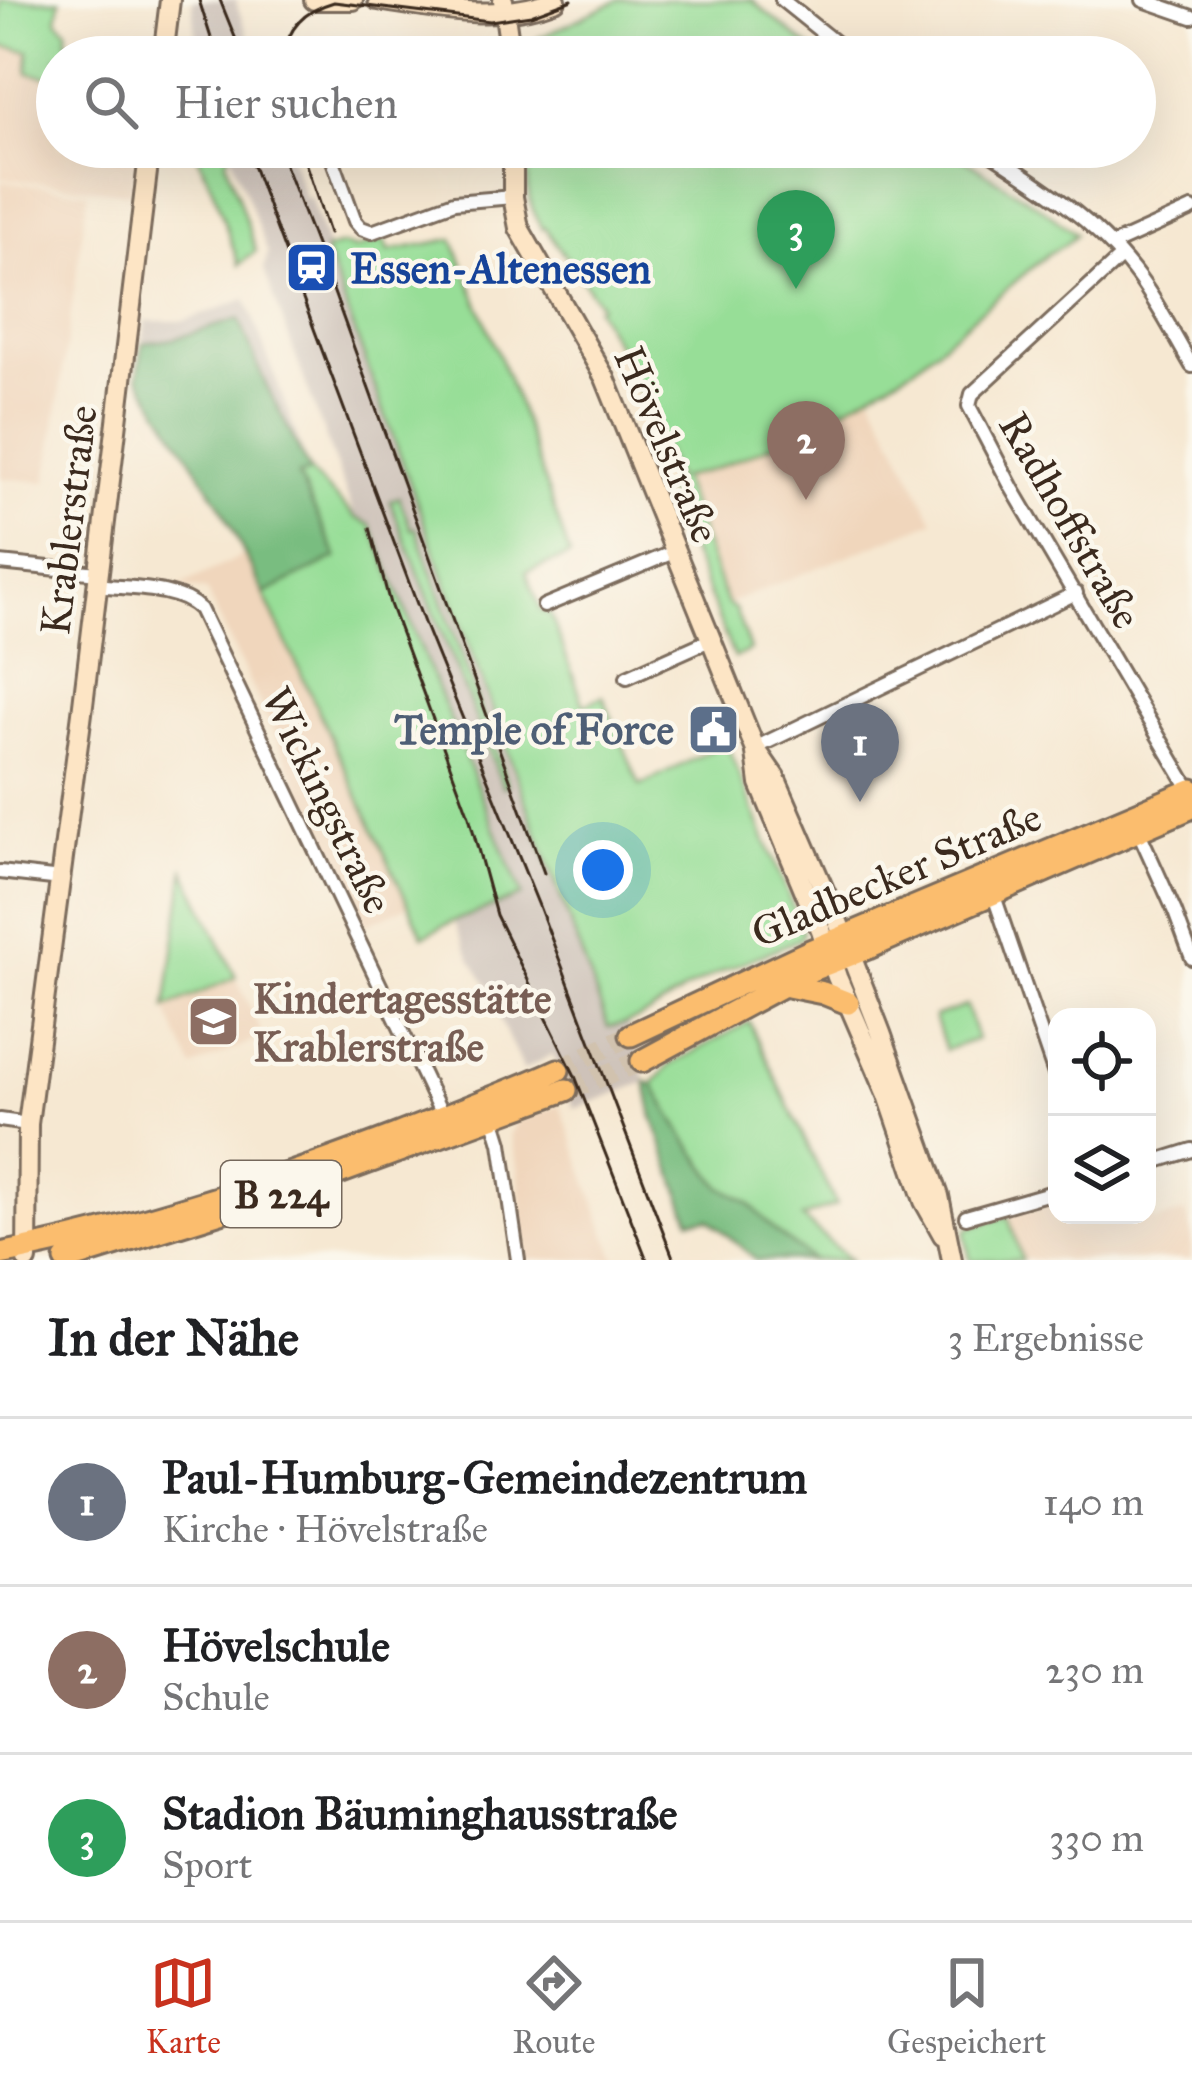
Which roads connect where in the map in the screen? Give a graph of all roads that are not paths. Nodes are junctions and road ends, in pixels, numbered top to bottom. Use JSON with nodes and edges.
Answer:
{"nodes":[{"id":1,"x":170,"y":0,"type":"edge"},
{"id":2,"x":314,"y":0,"type":"edge"},
{"id":3,"x":353,"y":0,"type":"edge"},
{"id":4,"x":377,"y":0,"type":"edge"},
{"id":5,"x":556,"y":0,"type":"edge"},
{"id":6,"x":782,"y":0,"type":"edge"},
{"id":7,"x":1143,"y":0,"type":"edge"},
{"id":8,"x":504,"y":7,"type":"edge"},
{"id":9,"x":1192,"y":17,"type":"edge"},
{"id":10,"x":166,"y":36,"type":"edge"},
{"id":11,"x":827,"y":36,"type":"edge"},
{"id":12,"x":147,"y":168,"type":"edge"},
{"id":13,"x":336,"y":168,"type":"edge"},
{"id":14,"x":513,"y":168,"type":"edge"},
{"id":15,"x":1013,"y":168,"type":"edge"},
{"id":16,"x":513,"y":197,"type":"junction"},
{"id":17,"x":1192,"y":209,"type":"edge"},
{"id":18,"x":1117,"y":251,"type":"junction"},
{"id":19,"x":1192,"y":366,"type":"edge"},
{"id":20,"x":676,"y":551,"type":"junction"},
{"id":21,"x":0,"y":563,"type":"edge"},
{"id":22,"x":98,"y":579,"type":"junction"},
{"id":23,"x":1076,"y":593,"type":"junction"},
{"id":24,"x":544,"y":606,"type":"dead end"},
{"id":25,"x":712,"y":639,"type":"junction"},
{"id":26,"x":627,"y":676,"type":"dead end"},
{"id":27,"x":755,"y":748,"type":"junction"},
{"id":28,"x":1191,"y":796,"type":"edge"},
{"id":29,"x":1138,"y":830,"type":"junction"},
{"id":30,"x":0,"y":872,"type":"edge"},
{"id":31,"x":61,"y":879,"type":"junction"},
{"id":32,"x":993,"y":893,"type":"junction"},
{"id":33,"x":838,"y":950,"type":"junction"},
{"id":34,"x":1192,"y":958,"type":"edge"},
{"id":35,"x":783,"y":985,"type":"junction"},
{"id":36,"x":848,"y":1003,"type":"junction"},
{"id":37,"x":631,"y":1035,"type":"tunnel mouth"},
{"id":38,"x":1048,"y":1054,"type":"edge"},
{"id":39,"x":642,"y":1061,"type":"tunnel mouth"},
{"id":40,"x":562,"y":1080,"type":"tunnel mouth"},
{"id":41,"x":490,"y":1109,"type":"junction"},
{"id":42,"x":442,"y":1117,"type":"junction"},
{"id":43,"x":0,"y":1120,"type":"edge"},
{"id":44,"x":28,"y":1124,"type":"junction"},
{"id":45,"x":1192,"y":1150,"type":"edge"},
{"id":46,"x":1156,"y":1161,"type":"edge"},
{"id":47,"x":1048,"y":1194,"type":"edge"},
{"id":48,"x":966,"y":1217,"type":"dead end"},
{"id":49,"x":949,"y":1251,"type":"edge"},
{"id":50,"x":0,"y":1254,"type":"edge"},
{"id":51,"x":27,"y":1254,"type":"edge"},
{"id":52,"x":66,"y":1260,"type":"edge"},
{"id":53,"x":518,"y":1260,"type":"edge"}],
"edges":[{"from":1,"to":10,"type":"main road"},
{"from":2,"to":3,"type":"main road"},
{"from":4,"to":8,"type":"main road"},
{"from":5,"to":8,"type":"main road"},
{"from":6,"to":11,"type":"street"},
{"from":7,"to":9,"type":"street"},
{"from":12,"to":22,"type":"main road","name":"Krablerstraße"},
{"from":13,"to":16,"type":"street"},
{"from":14,"to":16,"type":"main road","name":"Hövelstraße"},
{"from":15,"to":18,"type":"street"},
{"from":16,"to":20,"type":"main road","name":"Hövelstraße"},
{"from":17,"to":18,"type":"street"},
{"from":18,"to":19,"type":"street"},
{"from":18,"to":23,"type":"street","name":"Radhoffstraße"},
{"from":20,"to":24,"type":"street"},
{"from":20,"to":25,"type":"main road","name":"Hövelstraße"},
{"from":21,"to":22,"type":"street"},
{"from":22,"to":31,"type":"main road","name":"Krablerstraße"},
{"from":22,"to":42,"type":"street","name":"Wickingstraße"},
{"from":23,"to":27,"type":"street"},
{"from":23,"to":28,"type":"street","name":"Radhoffstraße"},
{"from":25,"to":26,"type":"street"},
{"from":25,"to":27,"type":"main road","name":"Hövelstraße"},
{"from":27,"to":33,"type":"main road","name":"Hövelstraße"},
{"from":28,"to":29,"type":"main road","name":"Gladbecker Straße"},
{"from":28,"to":33,"type":"main road","name":"Gladbecker Straße"},
{"from":29,"to":32,"type":"main road","name":"Gladbecker Straße"},
{"from":29,"to":34,"type":"street"},
{"from":30,"to":31,"type":"street"},
{"from":31,"to":44,"type":"main road","name":"Krablerstraße"},
{"from":32,"to":33,"type":"main road","name":"Gladbecker Straße"},
{"from":32,"to":38,"type":"street"},
{"from":33,"to":35,"type":"main road","name":"Gladbecker Straße"},
{"from":33,"to":36,"type":"main road","name":"Hövelstraße"},
{"from":33,"to":37,"type":"main road","name":"Gladbecker Straße"},
{"from":33,"to":49,"type":"main road","name":"Hövelstraße"},
{"from":35,"to":36,"type":"main road"},
{"from":35,"to":39,"type":"main road","name":"Gladbecker Straße"},
{"from":36,"to":49,"type":"main road","name":"Hövelstraße"},
{"from":40,"to":41,"type":"main road","number":"B 224"},
{"from":41,"to":42,"type":"main road","number":"B 224"},
{"from":41,"to":52,"type":"main road","number":"B 224"},
{"from":41,"to":53,"type":"street"},
{"from":42,"to":51,"type":"main road","number":"B 224"},
{"from":43,"to":44,"type":"street"},
{"from":44,"to":51,"type":"main road","name":"Krablerstraße"},
{"from":45,"to":46,"type":"street"},
{"from":47,"to":48,"type":"street"},
{"from":50,"to":51,"type":"main road","number":"B 224"}]}
